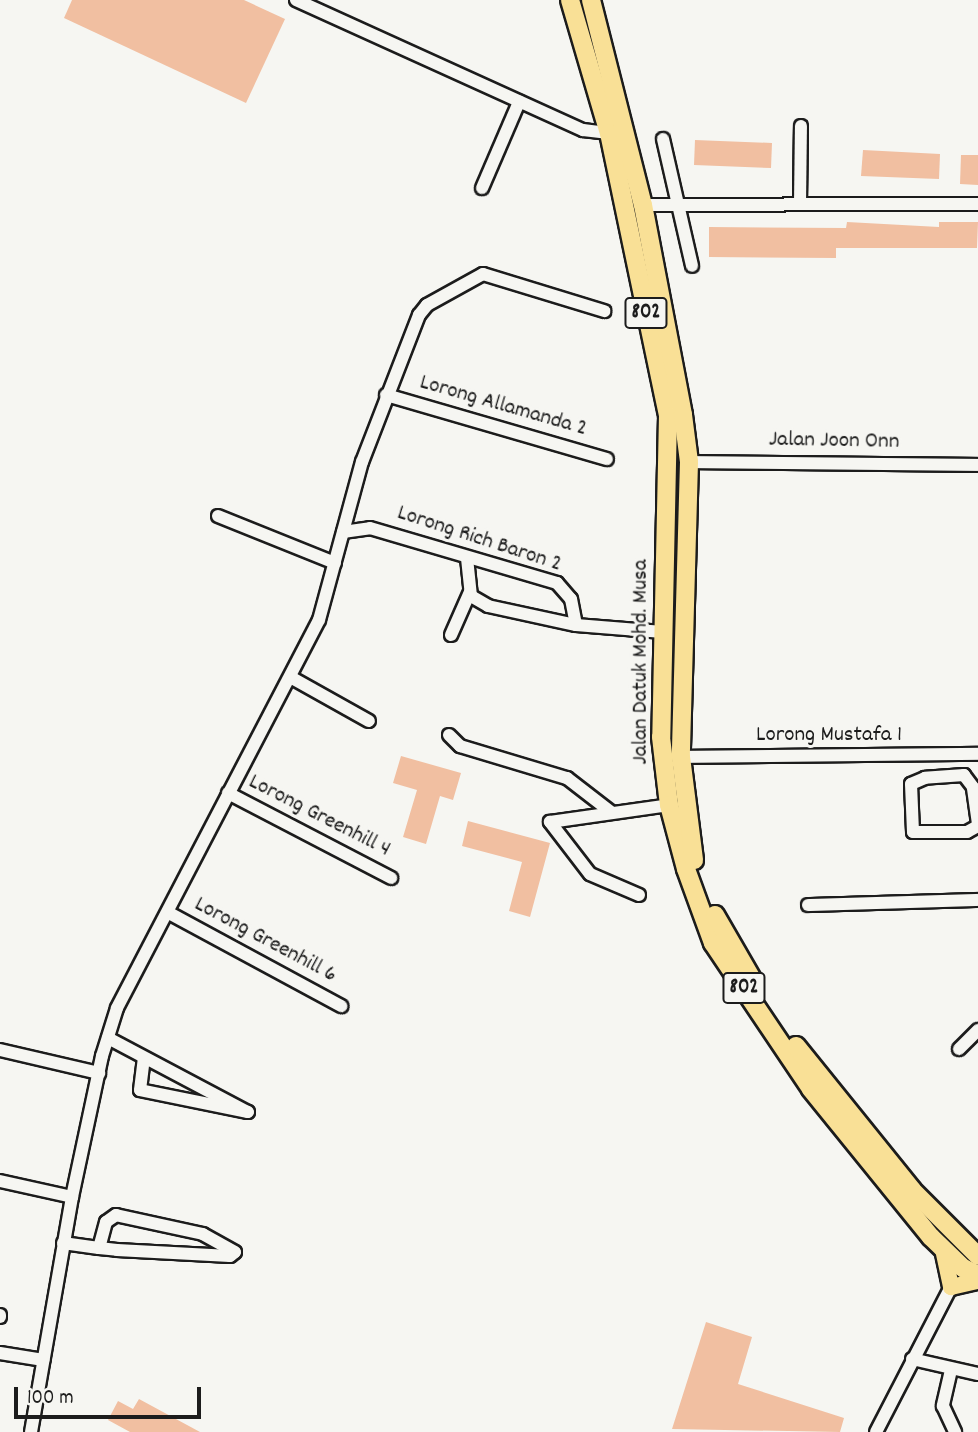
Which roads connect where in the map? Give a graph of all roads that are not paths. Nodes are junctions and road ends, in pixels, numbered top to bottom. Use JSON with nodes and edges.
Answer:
{"nodes":[{"id":1,"x":296,"y":0,"type":"edge"},
{"id":2,"x":570,"y":0,"type":"edge"},
{"id":3,"x":591,"y":0,"type":"edge"},
{"id":4,"x":519,"y":102,"type":"junction"},
{"id":5,"x":801,"y":126,"type":"dead end"},
{"id":6,"x":609,"y":133,"type":"junction"},
{"id":7,"x":663,"y":139,"type":"dead end"},
{"id":8,"x":482,"y":188,"type":"dead end"},
{"id":9,"x":677,"y":204,"type":"junction"},
{"id":10,"x":800,"y":204,"type":"junction"},
{"id":11,"x":978,"y":204,"type":"edge"},
{"id":12,"x":643,"y":205,"type":"junction"},
{"id":13,"x":692,"y":266,"type":"dead end"},
{"id":14,"x":604,"y":311,"type":"dead end"},
{"id":15,"x":386,"y":395,"type":"junction"},
{"id":16,"x":607,"y":459,"type":"dead end"},
{"id":17,"x":689,"y":462,"type":"junction"},
{"id":18,"x":978,"y":465,"type":"edge"},
{"id":19,"x":218,"y":516,"type":"dead end"},
{"id":20,"x":343,"y":532,"type":"junction"},
{"id":21,"x":467,"y":558,"type":"junction"},
{"id":22,"x":335,"y":563,"type":"junction"},
{"id":23,"x":470,"y":592,"type":"junction"},
{"id":24,"x":685,"y":615,"type":"junction"},
{"id":25,"x":576,"y":625,"type":"junction"},
{"id":26,"x":663,"y":632,"type":"junction"},
{"id":27,"x":451,"y":635,"type":"dead end"},
{"id":28,"x":292,"y":678,"type":"junction"},
{"id":29,"x":369,"y":721,"type":"dead end"},
{"id":30,"x":449,"y":735,"type":"dead end"},
{"id":31,"x":978,"y":754,"type":"edge"},
{"id":32,"x":681,"y":757,"type":"junction"},
{"id":33,"x":911,"y":757,"type":"junction"},
{"id":34,"x":925,"y":778,"type":"junction"},
{"id":35,"x":228,"y":793,"type":"junction"},
{"id":36,"x":669,"y":805,"type":"junction"},
{"id":37,"x":611,"y":812,"type":"junction"},
{"id":38,"x":978,"y":825,"type":"edge"},
{"id":39,"x":391,"y":878,"type":"dead end"},
{"id":40,"x":639,"y":895,"type":"dead end"},
{"id":41,"x":978,"y":900,"type":"edge"},
{"id":42,"x":808,"y":905,"type":"dead end"},
{"id":43,"x":169,"y":914,"type":"junction"},
{"id":44,"x":341,"y":1006,"type":"dead end"},
{"id":45,"x":978,"y":1030,"type":"edge"},
{"id":46,"x":108,"y":1038,"type":"junction"},
{"id":47,"x":959,"y":1049,"type":"dead end"},
{"id":48,"x":0,"y":1050,"type":"edge"},
{"id":49,"x":144,"y":1058,"type":"junction"},
{"id":50,"x":99,"y":1073,"type":"junction"},
{"id":51,"x":0,"y":1181,"type":"edge"},
{"id":52,"x":72,"y":1197,"type":"junction"},
{"id":53,"x":62,"y":1243,"type":"junction"},
{"id":54,"x":99,"y":1248,"type":"junction"},
{"id":55,"x":943,"y":1249,"type":"junction"},
{"id":56,"x":978,"y":1256,"type":"edge"},
{"id":57,"x":978,"y":1275,"type":"edge"},
{"id":58,"x":978,"y":1281,"type":"edge"},
{"id":59,"x":951,"y":1287,"type":"junction"},
{"id":60,"x":0,"y":1353,"type":"edge"},
{"id":61,"x":912,"y":1359,"type":"junction"},
{"id":62,"x":43,"y":1360,"type":"junction"},
{"id":63,"x":951,"y":1370,"type":"junction"},
{"id":64,"x":978,"y":1374,"type":"edge"},
{"id":65,"x":31,"y":1432,"type":"edge"},
{"id":66,"x":876,"y":1432,"type":"edge"},
{"id":67,"x":955,"y":1432,"type":"edge"}],
"edges":[{"from":1,"to":4,"type":"street"},
{"from":2,"to":6,"type":"highway","name":"Jalan Datuk Mohd. Musa","number":"802"},
{"from":3,"to":12,"type":"highway","name":"Jalan Datuk Mohd. Musa","number":"802"},
{"from":4,"to":6,"type":"street"},
{"from":4,"to":8,"type":"street"},
{"from":5,"to":10,"type":"street"},
{"from":6,"to":26,"type":"highway","name":"Jalan Datuk Mohd. Musa","number":"802"},
{"from":7,"to":9,"type":"street"},
{"from":9,"to":10,"type":"street"},
{"from":9,"to":12,"type":"street"},
{"from":9,"to":13,"type":"street"},
{"from":10,"to":11,"type":"street"},
{"from":12,"to":17,"type":"highway","name":"Jalan Datuk Mohd. Musa","number":"802"},
{"from":14,"to":15,"type":"street"},
{"from":15,"to":16,"type":"street","name":"Lorong Allamanda 2"},
{"from":15,"to":20,"type":"street"},
{"from":17,"to":18,"type":"street","name":"Jalan Joon Onn"},
{"from":17,"to":24,"type":"highway","name":"Jalan Datuk Mohd. Musa","number":"802"},
{"from":19,"to":22,"type":"street"},
{"from":20,"to":21,"type":"street","name":"Lorong Rich Baron 2"},
{"from":20,"to":22,"type":"street"},
{"from":21,"to":23,"type":"street"},
{"from":21,"to":25,"type":"street","name":"Lorong Rich Baron 2"},
{"from":22,"to":28,"type":"street"},
{"from":23,"to":25,"type":"street"},
{"from":23,"to":27,"type":"street"},
{"from":24,"to":26,"type":"highway"},
{"from":24,"to":32,"type":"highway","name":"Jalan Datuk Mohd. Musa","number":"802"},
{"from":25,"to":26,"type":"street"},
{"from":26,"to":36,"type":"highway","name":"Jalan Datuk Mohd. Musa","number":"802"},
{"from":28,"to":29,"type":"street"},
{"from":28,"to":35,"type":"street"},
{"from":30,"to":37,"type":"street"},
{"from":31,"to":33,"type":"street","name":"Lorong Mustafa 1"},
{"from":32,"to":33,"type":"street","name":"Lorong Mustafa 1"},
{"from":32,"to":56,"type":"highway","name":"Jalan Datuk Mohd. Musa","number":"802"},
{"from":33,"to":34,"type":"street"},
{"from":34,"to":38,"type":"street"},
{"from":34,"to":38,"type":"street"},
{"from":35,"to":39,"type":"street","name":"Lorong Greenhill 4"},
{"from":35,"to":43,"type":"street"},
{"from":36,"to":37,"type":"street"},
{"from":36,"to":55,"type":"highway","name":"Jalan Datuk Mohd. Musa","number":"802"},
{"from":37,"to":40,"type":"street"},
{"from":41,"to":42,"type":"street"},
{"from":43,"to":44,"type":"street","name":"Lorong Greenhill 6"},
{"from":43,"to":46,"type":"street"},
{"from":45,"to":47,"type":"street"},
{"from":46,"to":49,"type":"street"},
{"from":46,"to":50,"type":"street"},
{"from":48,"to":50,"type":"street"},
{"from":49,"to":49,"type":"street"},
{"from":50,"to":52,"type":"street"},
{"from":51,"to":52,"type":"street"},
{"from":52,"to":53,"type":"street"},
{"from":53,"to":54,"type":"street"},
{"from":53,"to":62,"type":"street"},
{"from":54,"to":54,"type":"street"},
{"from":55,"to":57,"type":"highway","name":"Jalan Datuk Mohd. Musa","number":"802"},
{"from":55,"to":59,"type":"main road"},
{"from":58,"to":59,"type":"main road"},
{"from":59,"to":61,"type":"street"},
{"from":60,"to":62,"type":"street"},
{"from":61,"to":63,"type":"street"},
{"from":61,"to":66,"type":"street"},
{"from":62,"to":65,"type":"street"},
{"from":63,"to":64,"type":"street"},
{"from":63,"to":67,"type":"street"}]}
